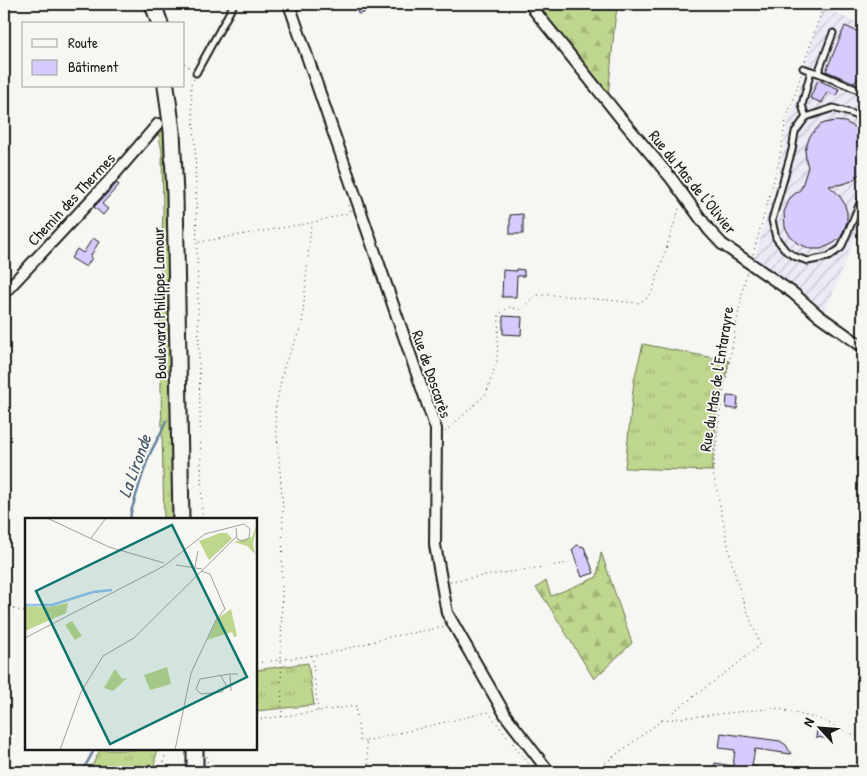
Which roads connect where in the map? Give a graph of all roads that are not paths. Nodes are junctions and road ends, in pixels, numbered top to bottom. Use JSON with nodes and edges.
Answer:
{"nodes":[{"id":1,"x":143,"y":4,"type":"edge"},
{"id":2,"x":153,"y":4,"type":"edge"},
{"id":3,"x":234,"y":4,"type":"edge"},
{"id":4,"x":289,"y":4,"type":"edge"},
{"id":5,"x":531,"y":4,"type":"edge"},
{"id":6,"x":149,"y":22,"type":"edge"},
{"id":7,"x":159,"y":22,"type":"edge"},
{"id":8,"x":833,"y":33,"type":"dead end"},
{"id":9,"x":803,"y":68,"type":"road end"},
{"id":10,"x":812,"y":72,"type":"junction"},
{"id":11,"x":196,"y":73,"type":"road end"},
{"id":12,"x":818,"y":73,"type":"junction"},
{"id":13,"x":166,"y":88,"type":"edge"},
{"id":14,"x":176,"y":88,"type":"edge"},
{"id":15,"x":863,"y":92,"type":"edge"},
{"id":16,"x":806,"y":117,"type":"junction"},
{"id":17,"x":863,"y":121,"type":"edge"},
{"id":18,"x":158,"y":124,"type":"dead end"},
{"id":19,"x":863,"y":196,"type":"edge"},
{"id":20,"x":4,"y":292,"type":"edge"},
{"id":21,"x":863,"y":347,"type":"edge"},
{"id":22,"x":181,"y":518,"type":"edge"},
{"id":23,"x":190,"y":518,"type":"edge"},
{"id":24,"x":186,"y":751,"type":"edge"},
{"id":25,"x":195,"y":751,"type":"edge"},
{"id":26,"x":186,"y":772,"type":"edge"},
{"id":27,"x":195,"y":772,"type":"edge"},
{"id":28,"x":548,"y":772,"type":"edge"}],
"edges":[{"from":1,"to":6,"type":"main road"},
{"from":2,"to":7,"type":"main road"},
{"from":3,"to":11,"type":"lane"},
{"from":4,"to":28,"type":"street","name":"Rue de Doscarès"},
{"from":5,"to":21,"type":"street","name":"Rue du Mas de l'Olivier"},
{"from":8,"to":12,"type":"lane"},
{"from":9,"to":10,"type":"lane"},
{"from":10,"to":12,"type":"lane"},
{"from":10,"to":16,"type":"lane"},
{"from":12,"to":15,"type":"lane"},
{"from":13,"to":22,"type":"main road","name":"Boulevard Philippe Lamour"},
{"from":14,"to":23,"type":"main road","name":"Boulevard Philippe Lamour"},
{"from":16,"to":17,"type":"lane"},
{"from":16,"to":19,"type":"lane"},
{"from":18,"to":20,"type":"street","name":"Chemin des Thermes"},
{"from":24,"to":26,"type":"main road"},
{"from":25,"to":27,"type":"main road"}]}
